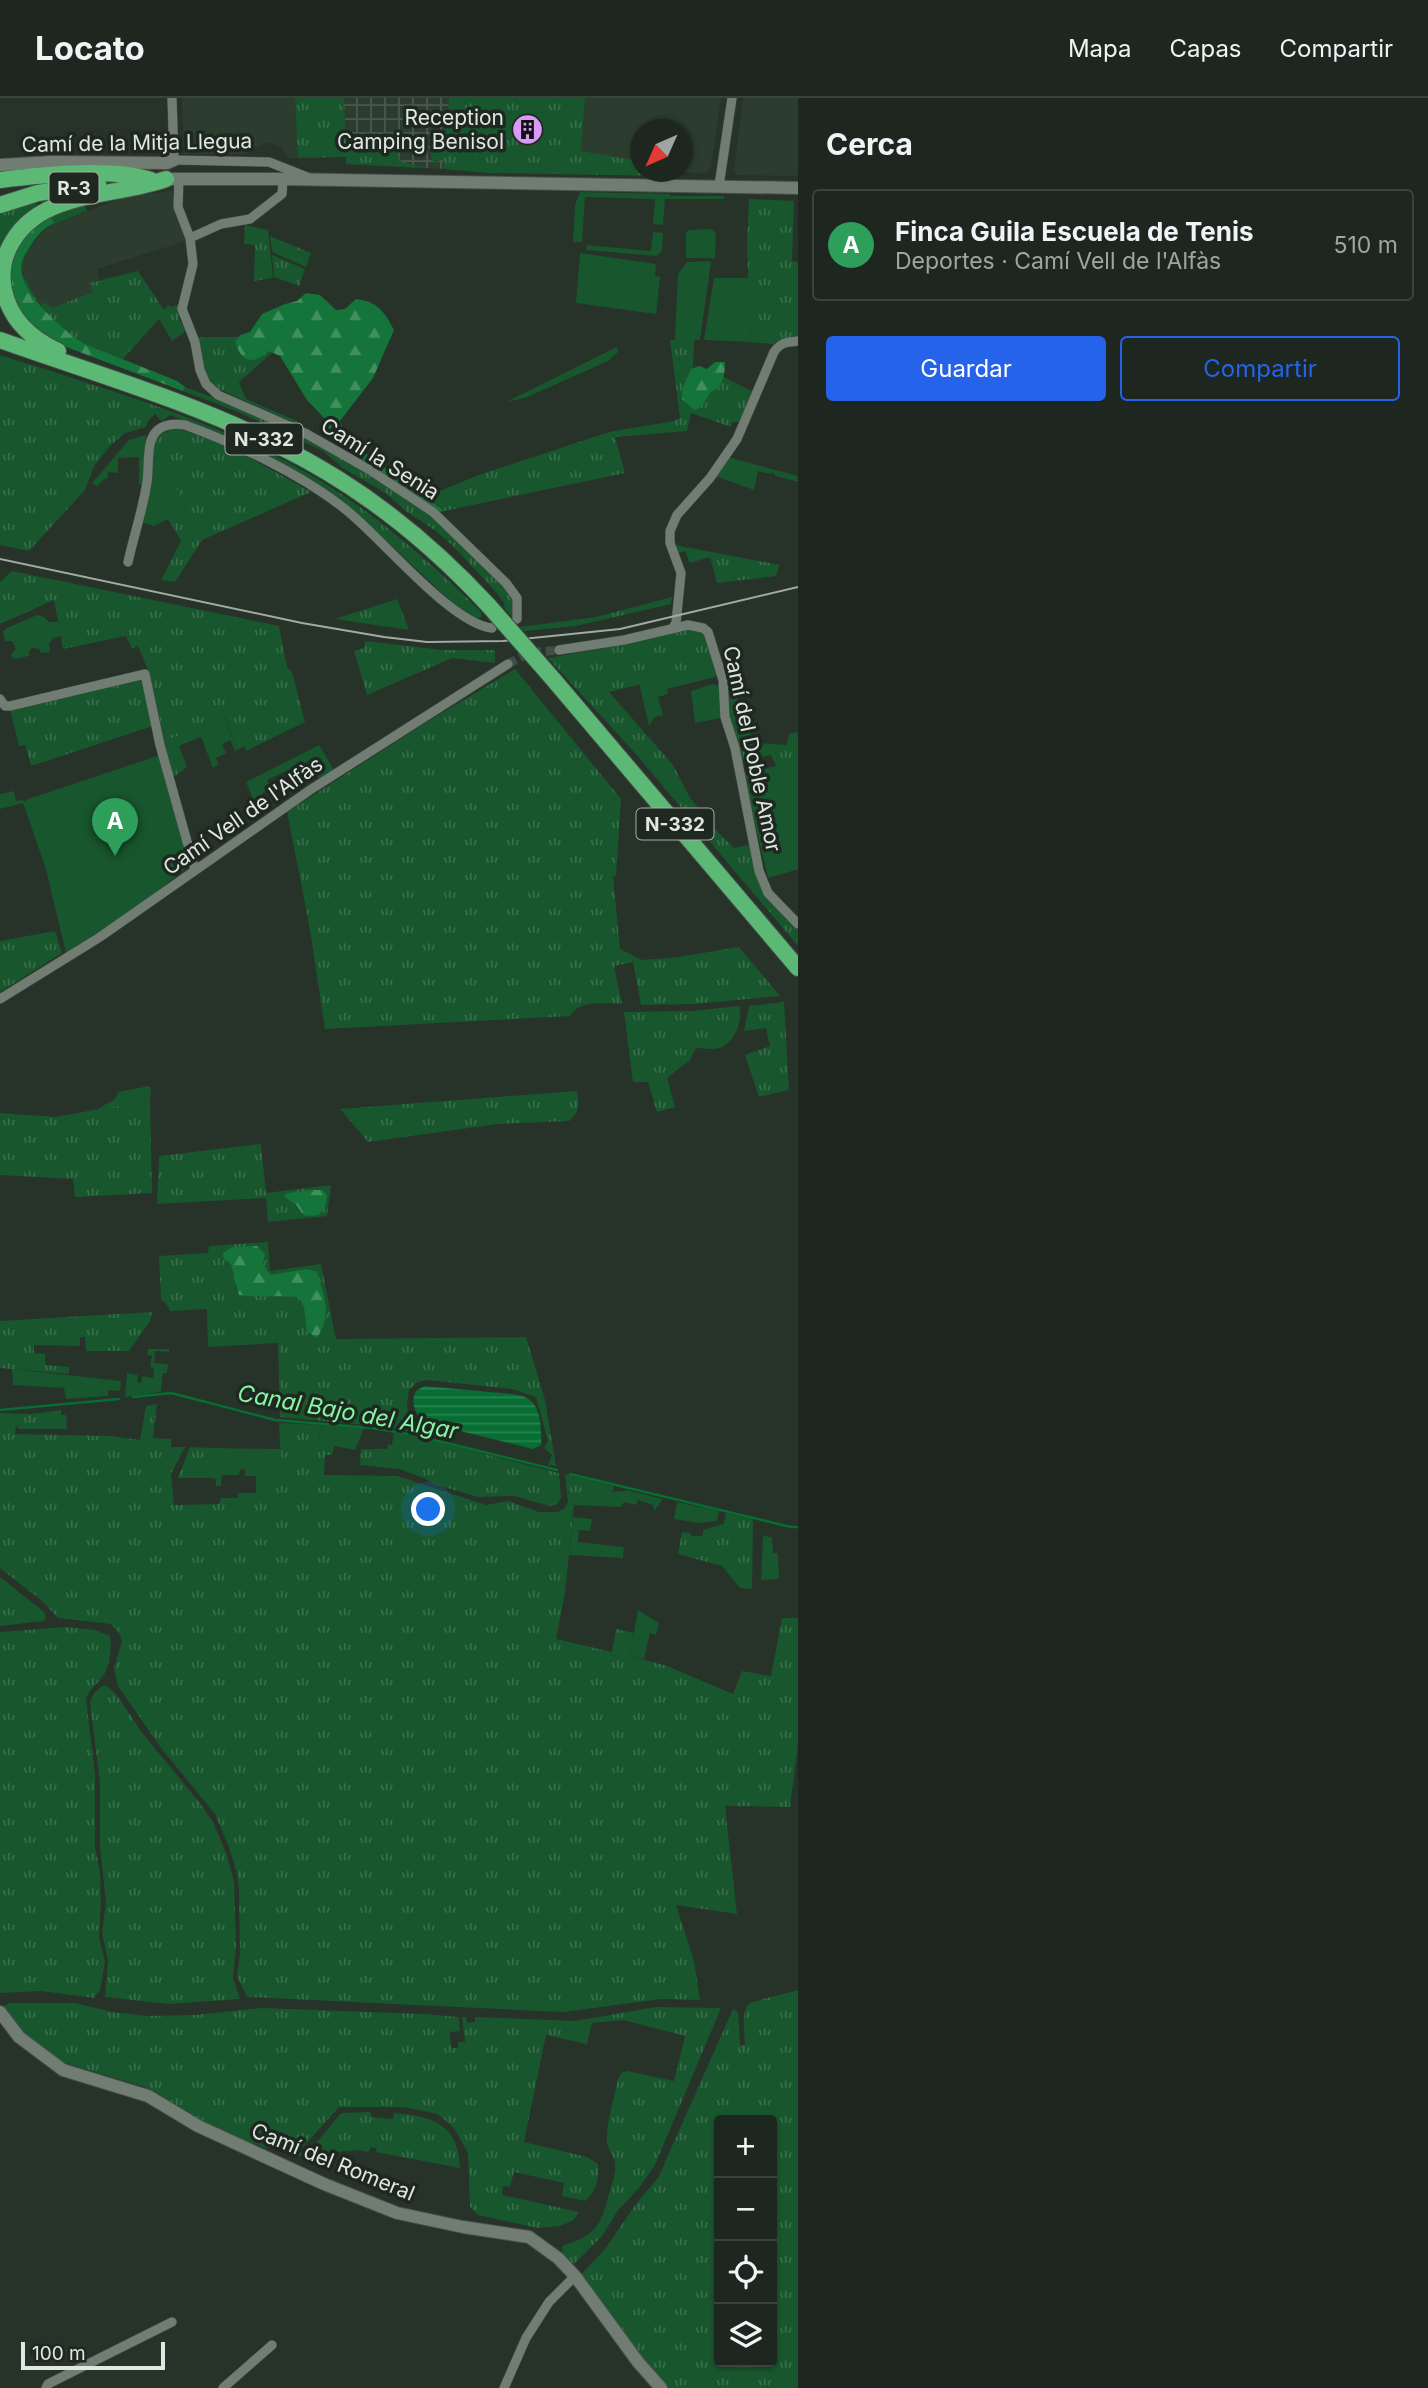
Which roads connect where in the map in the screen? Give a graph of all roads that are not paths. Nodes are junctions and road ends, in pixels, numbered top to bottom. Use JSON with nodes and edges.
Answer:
{"nodes":[{"id":1,"x":172,"y":98,"type":"edge"},
{"id":2,"x":732,"y":98,"type":"edge"},
{"id":3,"x":174,"y":160,"type":"junction"},
{"id":4,"x":0,"y":165,"type":"edge"},
{"id":5,"x":165,"y":179,"type":"junction"},
{"id":6,"x":284,"y":179,"type":"junction"},
{"id":7,"x":0,"y":180,"type":"edge"},
{"id":8,"x":312,"y":180,"type":"junction"},
{"id":9,"x":719,"y":186,"type":"junction"},
{"id":10,"x":798,"y":188,"type":"edge"},
{"id":11,"x":0,"y":205,"type":"edge"},
{"id":12,"x":190,"y":238,"type":"junction"},
{"id":13,"x":0,"y":340,"type":"edge"},
{"id":14,"x":798,"y":341,"type":"edge"},
{"id":15,"x":218,"y":418,"type":"junction"},
{"id":16,"x":128,"y":562,"type":"dead end"},
{"id":17,"x":677,"y":614,"type":"junction"},
{"id":18,"x":517,"y":619,"type":"dead end"},
{"id":19,"x":688,"y":625,"type":"junction"},
{"id":20,"x":492,"y":628,"type":"dead end"},
{"id":21,"x":671,"y":629,"type":"junction"},
{"id":22,"x":559,"y":650,"type":"tunnel mouth"},
{"id":23,"x":508,"y":664,"type":"tunnel mouth"},
{"id":24,"x":0,"y":699,"type":"edge"},
{"id":25,"x":195,"y":870,"type":"junction"},
{"id":26,"x":798,"y":924,"type":"edge"},
{"id":27,"x":798,"y":968,"type":"edge"},
{"id":28,"x":0,"y":999,"type":"edge"},
{"id":29,"x":0,"y":2012,"type":"edge"},
{"id":30,"x":575,"y":2277,"type":"junction"},
{"id":31,"x":172,"y":2322,"type":"dead end"},
{"id":32,"x":272,"y":2345,"type":"dead end"},
{"id":33,"x":46,"y":2388,"type":"edge"},
{"id":34,"x":223,"y":2388,"type":"edge"},
{"id":35,"x":504,"y":2388,"type":"edge"},
{"id":36,"x":661,"y":2388,"type":"edge"}],
"edges":[{"from":1,"to":3,"type":"street"},
{"from":2,"to":9,"type":"street"},
{"from":3,"to":4,"type":"street","name":"Camí de la Mitja Llegua"},
{"from":3,"to":8,"type":"street","name":"Camí de la Mitja Llegua"},
{"from":5,"to":6,"type":"street"},
{"from":5,"to":7,"type":"highway"},
{"from":5,"to":11,"type":"highway","number":"R-3"},
{"from":5,"to":12,"type":"street","name":"Camí la Senia"},
{"from":5,"to":15,"type":"highway"},
{"from":6,"to":8,"type":"street"},
{"from":6,"to":12,"type":"street"},
{"from":8,"to":9,"type":"street"},
{"from":9,"to":10,"type":"street"},
{"from":12,"to":18,"type":"street","name":"Camí la Senia"},
{"from":13,"to":15,"type":"highway","number":"N-332"},
{"from":14,"to":17,"type":"street"},
{"from":15,"to":27,"type":"highway","number":"N-332","bridge":true},
{"from":16,"to":20,"type":"street"},
{"from":17,"to":19,"type":"street"},
{"from":17,"to":21,"type":"street"},
{"from":19,"to":21,"type":"street"},
{"from":19,"to":26,"type":"street","name":"Camí del Doble Amor"},
{"from":21,"to":22,"type":"street"},
{"from":23,"to":25,"type":"street","name":"Camí Vell de l'Alfàs"},
{"from":24,"to":25,"type":"street"},
{"from":25,"to":28,"type":"street","name":"Camí Vell de l'Alfàs"},
{"from":29,"to":30,"type":"street","name":"Camí del Romeral"},
{"from":30,"to":35,"type":"street"},
{"from":30,"to":36,"type":"street","name":"Camí del Romeral"},
{"from":31,"to":33,"type":"street"},
{"from":32,"to":34,"type":"street"}]}
